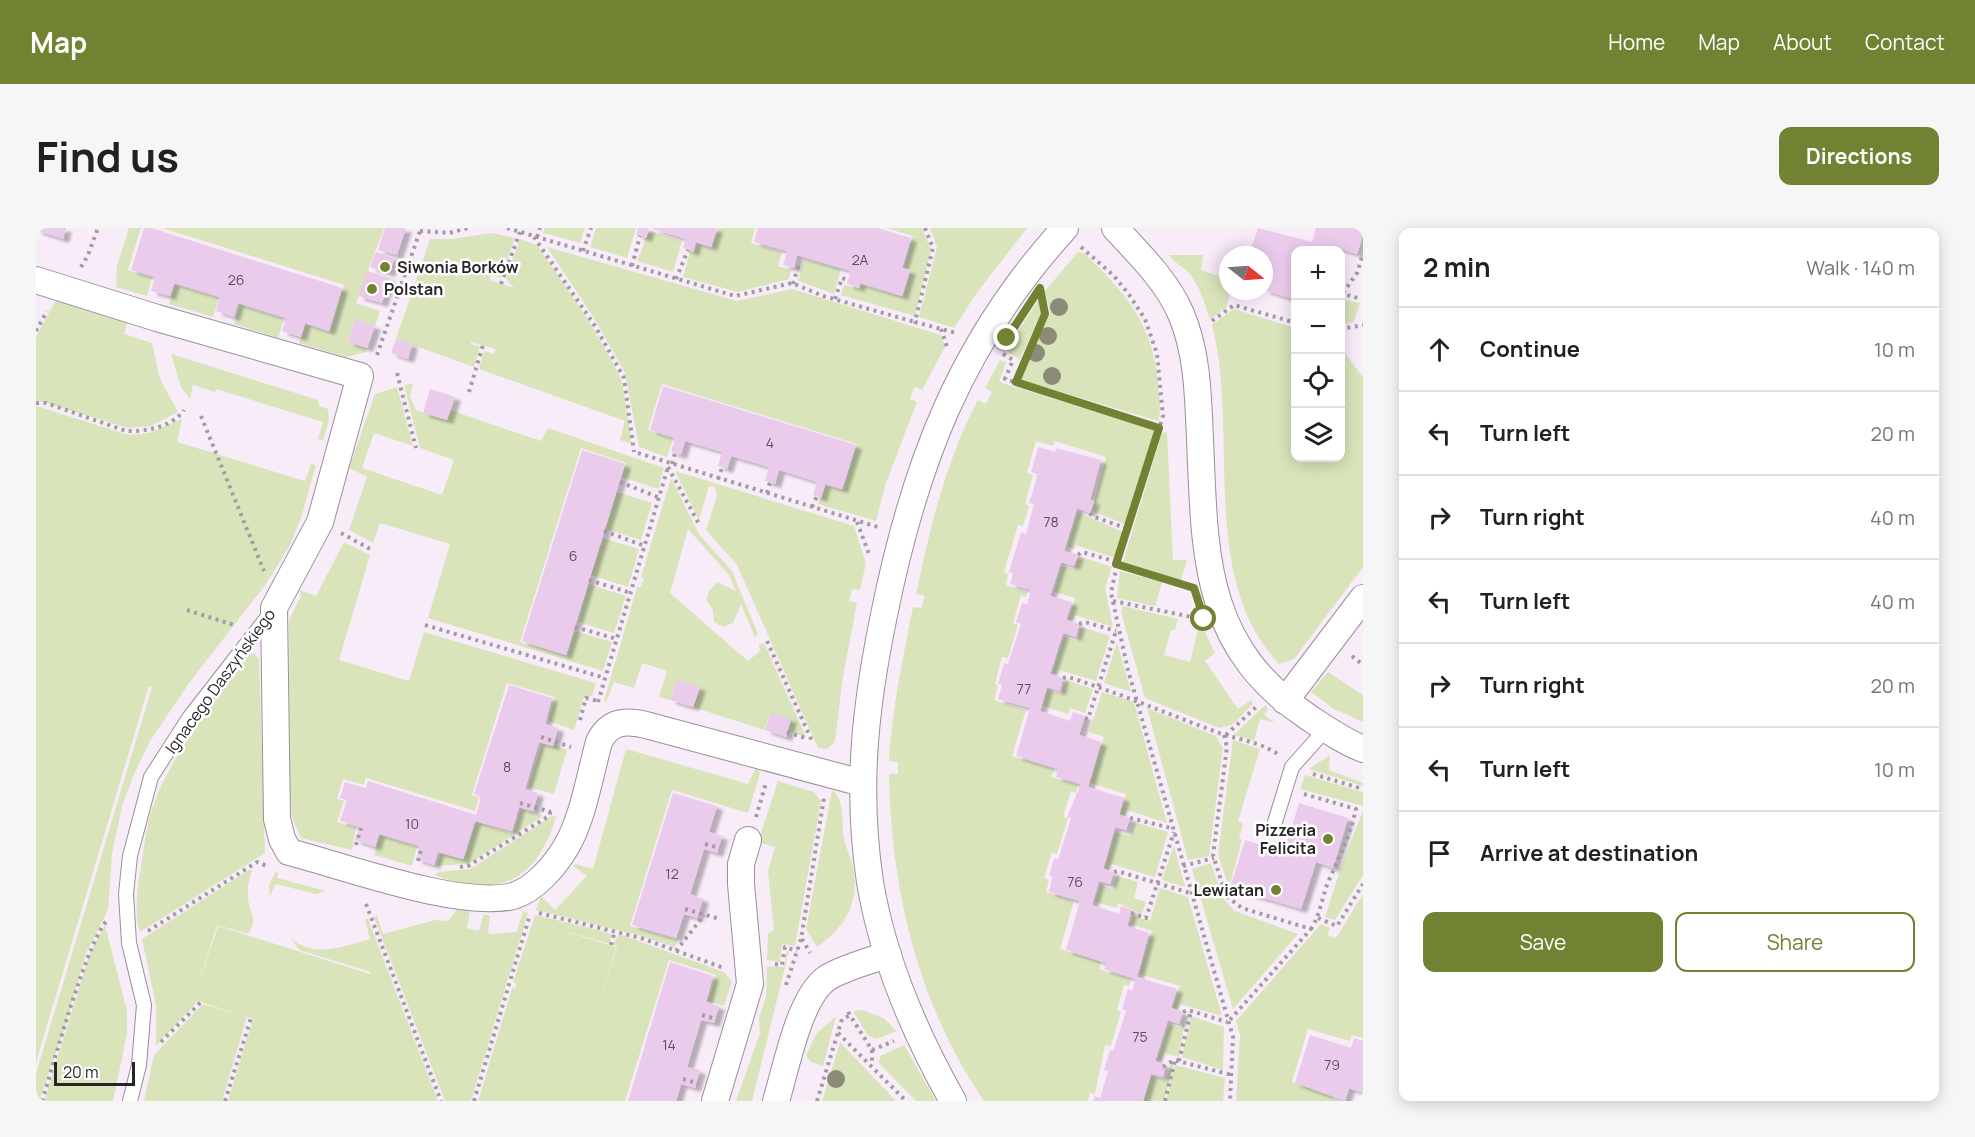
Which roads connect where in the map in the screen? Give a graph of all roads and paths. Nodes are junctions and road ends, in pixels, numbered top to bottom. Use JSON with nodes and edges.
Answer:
{"nodes":[{"id":1,"x":98,"y":228,"type":"edge"},
{"id":2,"x":468,"y":228,"type":"edge"},
{"id":3,"x":507,"y":228,"type":"edge"},
{"id":4,"x":540,"y":228,"type":"edge"},
{"id":5,"x":591,"y":228,"type":"edge"},
{"id":6,"x":925,"y":228,"type":"edge"},
{"id":7,"x":1115,"y":228,"type":"edge"},
{"id":8,"x":421,"y":229,"type":"edge"},
{"id":9,"x":522,"y":231,"type":"edge"},
{"id":10,"x":1070,"y":235,"type":"edge"},
{"id":11,"x":640,"y":236,"type":"dead end"},
{"id":12,"x":535,"y":237,"type":"junction"},
{"id":13,"x":688,"y":250,"type":"dead end"},
{"id":14,"x":583,"y":251,"type":"junction"},
{"id":15,"x":1363,"y":254,"type":"edge"},
{"id":16,"x":632,"y":266,"type":"junction"},
{"id":17,"x":795,"y":266,"type":"dead end"},
{"id":18,"x":73,"y":270,"type":"dead end"},
{"id":19,"x":36,"y":279,"type":"edge"},
{"id":20,"x":676,"y":279,"type":"junction"},
{"id":21,"x":848,"y":280,"type":"dead end"},
{"id":22,"x":501,"y":284,"type":"dead end"},
{"id":23,"x":793,"y":284,"type":"junction"},
{"id":24,"x":1345,"y":289,"type":"edge"},
{"id":25,"x":1345,"y":294,"type":"edge"},
{"id":26,"x":1034,"y":297,"type":"dead end"},
{"id":27,"x":835,"y":299,"type":"junction"},
{"id":28,"x":1361,"y":299,"type":"dead end"},
{"id":29,"x":915,"y":322,"type":"junction"},
{"id":30,"x":1291,"y":322,"type":"edge"},
{"id":31,"x":1209,"y":323,"type":"dead end"},
{"id":32,"x":1363,"y":325,"type":"edge"},
{"id":33,"x":940,"y":328,"type":"junction"},
{"id":34,"x":1345,"y":328,"type":"edge"},
{"id":35,"x":954,"y":332,"type":"dead end"},
{"id":36,"x":483,"y":345,"type":"dead end"},
{"id":37,"x":948,"y":350,"type":"dead end"},
{"id":38,"x":377,"y":355,"type":"dead end"},
{"id":39,"x":1009,"y":358,"type":"dead end"},
{"id":40,"x":397,"y":373,"type":"dead end"},
{"id":41,"x":1016,"y":382,"type":"junction"},
{"id":42,"x":469,"y":392,"type":"dead end"},
{"id":43,"x":36,"y":403,"type":"edge"},
{"id":44,"x":184,"y":410,"type":"dead end"},
{"id":45,"x":201,"y":416,"type":"dead end"},
{"id":46,"x":1159,"y":428,"type":"junction"},
{"id":47,"x":416,"y":448,"type":"dead end"},
{"id":48,"x":675,"y":453,"type":"dead end"},
{"id":49,"x":670,"y":465,"type":"junction"},
{"id":50,"x":723,"y":468,"type":"dead end"},
{"id":51,"x":718,"y":478,"type":"junction"},
{"id":52,"x":620,"y":482,"type":"dead end"},
{"id":53,"x":770,"y":482,"type":"dead end"},
{"id":54,"x":766,"y":493,"type":"junction"},
{"id":55,"x":817,"y":496,"type":"dead end"},
{"id":56,"x":660,"y":498,"type":"junction"},
{"id":57,"x":812,"y":507,"type":"junction"},
{"id":58,"x":1090,"y":513,"type":"dead end"},
{"id":59,"x":857,"y":521,"type":"junction"},
{"id":60,"x":320,"y":522,"type":"junction"},
{"id":61,"x":699,"y":524,"type":"dead end"},
{"id":62,"x":874,"y":526,"type":"dead end"},
{"id":63,"x":1128,"y":529,"type":"junction"},
{"id":64,"x":604,"y":531,"type":"dead end"},
{"id":65,"x":645,"y":546,"type":"junction"},
{"id":66,"x":372,"y":550,"type":"dead end"},
{"id":67,"x":1077,"y":555,"type":"dead end"},
{"id":68,"x":871,"y":559,"type":"dead end"},
{"id":69,"x":1117,"y":563,"type":"junction"},
{"id":70,"x":265,"y":575,"type":"dead end"},
{"id":71,"x":589,"y":580,"type":"dead end"},
{"id":72,"x":1194,"y":588,"type":"dead end"},
{"id":73,"x":631,"y":593,"type":"junction"},
{"id":74,"x":1363,"y":598,"type":"edge"},
{"id":75,"x":1113,"y":601,"type":"junction"},
{"id":76,"x":274,"y":608,"type":"junction"},
{"id":77,"x":187,"y":610,"type":"dead end"},
{"id":78,"x":1202,"y":613,"type":"dead end"},
{"id":79,"x":1079,"y":624,"type":"dead end"},
{"id":80,"x":425,"y":625,"type":"dead end"},
{"id":81,"x":575,"y":627,"type":"dead end"},
{"id":82,"x":255,"y":632,"type":"junction"},
{"id":83,"x":1118,"y":632,"type":"junction"},
{"id":84,"x":617,"y":639,"type":"junction"},
{"id":85,"x":767,"y":641,"type":"dead end"},
{"id":86,"x":1346,"y":651,"type":"dead end"},
{"id":87,"x":1363,"y":665,"type":"edge"},
{"id":88,"x":605,"y":678,"type":"junction"},
{"id":89,"x":1063,"y":678,"type":"dead end"},
{"id":90,"x":1098,"y":687,"type":"junction"},
{"id":91,"x":1136,"y":700,"type":"junction"},
{"id":92,"x":1273,"y":702,"type":"junction"},
{"id":93,"x":1085,"y":718,"type":"dead end"},
{"id":94,"x":1326,"y":729,"type":"junction"},
{"id":95,"x":577,"y":730,"type":"dead end"},
{"id":96,"x":787,"y":732,"type":"dead end"},
{"id":97,"x":1225,"y":735,"type":"junction"},
{"id":98,"x":540,"y":737,"type":"dead end"},
{"id":99,"x":811,"y":740,"type":"junction"},
{"id":100,"x":571,"y":747,"type":"dead end"},
{"id":101,"x":816,"y":749,"type":"dead end"},
{"id":102,"x":1363,"y":749,"type":"edge"},
{"id":103,"x":1283,"y":758,"type":"dead end"},
{"id":104,"x":1307,"y":772,"type":"dead end"},
{"id":105,"x":862,"y":783,"type":"junction"},
{"id":106,"x":1285,"y":788,"type":"junction"},
{"id":107,"x":1363,"y":789,"type":"edge"},
{"id":108,"x":825,"y":793,"type":"dead end"},
{"id":109,"x":520,"y":803,"type":"dead end"},
{"id":110,"x":1130,"y":818,"type":"dead end"},
{"id":111,"x":1275,"y":822,"type":"dead end"},
{"id":112,"x":361,"y":828,"type":"dead end"},
{"id":113,"x":1173,"y":830,"type":"junction"},
{"id":114,"x":748,"y":840,"type":"dead end"},
{"id":115,"x":357,"y":841,"type":"dead end"},
{"id":116,"x":705,"y":844,"type":"dead end"},
{"id":117,"x":422,"y":847,"type":"dead end"},
{"id":118,"x":718,"y":848,"type":"dead end"},
{"id":119,"x":1214,"y":858,"type":"junction"},
{"id":120,"x":418,"y":860,"type":"dead end"},
{"id":121,"x":1183,"y":866,"type":"junction"},
{"id":122,"x":267,"y":867,"type":"dead end"},
{"id":123,"x":458,"y":868,"type":"dead end"},
{"id":124,"x":1114,"y":872,"type":"dead end"},
{"id":125,"x":1157,"y":882,"type":"junction"},
{"id":126,"x":1363,"y":884,"type":"edge"},
{"id":127,"x":1191,"y":893,"type":"junction"},
{"id":128,"x":366,"y":903,"type":"dead end"},
{"id":129,"x":685,"y":909,"type":"dead end"},
{"id":130,"x":1131,"y":913,"type":"dead end"},
{"id":131,"x":1318,"y":918,"type":"junction"},
{"id":132,"x":102,"y":923,"type":"dead end"},
{"id":133,"x":1311,"y":929,"type":"junction"},
{"id":134,"x":615,"y":931,"type":"junction"},
{"id":135,"x":801,"y":939,"type":"junction"},
{"id":136,"x":129,"y":944,"type":"junction"},
{"id":137,"x":611,"y":945,"type":"dead end"},
{"id":138,"x":676,"y":951,"type":"junction"},
{"id":139,"x":810,"y":953,"type":"dead end"},
{"id":140,"x":888,"y":954,"type":"junction"},
{"id":141,"x":750,"y":970,"type":"junction"},
{"id":142,"x":509,"y":985,"type":"junction"},
{"id":143,"x":515,"y":987,"type":"dead end"},
{"id":144,"x":784,"y":993,"type":"dead end"},
{"id":145,"x":201,"y":1002,"type":"dead end"},
{"id":146,"x":1191,"y":1011,"type":"junction"},
{"id":147,"x":1183,"y":1012,"type":"dead end"},
{"id":148,"x":702,"y":1015,"type":"dead end"},
{"id":149,"x":250,"y":1018,"type":"dead end"},
{"id":150,"x":716,"y":1018,"type":"dead end"},
{"id":151,"x":1228,"y":1022,"type":"junction"},
{"id":152,"x":838,"y":1033,"type":"junction"},
{"id":153,"x":900,"y":1039,"type":"dead end"},
{"id":154,"x":872,"y":1050,"type":"junction"},
{"id":155,"x":1177,"y":1061,"type":"junction"},
{"id":156,"x":139,"y":1065,"type":"junction"},
{"id":157,"x":872,"y":1065,"type":"junction"},
{"id":158,"x":1163,"y":1067,"type":"dead end"},
{"id":159,"x":1232,"y":1076,"type":"junction"},
{"id":160,"x":683,"y":1079,"type":"dead end"},
{"id":161,"x":696,"y":1083,"type":"dead end"},
{"id":162,"x":42,"y":1101,"type":"edge"},
{"id":163,"x":130,"y":1101,"type":"edge"},
{"id":164,"x":225,"y":1101,"type":"edge"},
{"id":165,"x":441,"y":1101,"type":"edge"},
{"id":166,"x":474,"y":1101,"type":"edge"},
{"id":167,"x":715,"y":1101,"type":"edge"},
{"id":168,"x":776,"y":1101,"type":"edge"},
{"id":169,"x":816,"y":1101,"type":"edge"},
{"id":170,"x":906,"y":1101,"type":"edge"},
{"id":171,"x":953,"y":1101,"type":"edge"},
{"id":172,"x":1165,"y":1101,"type":"edge"},
{"id":173,"x":1230,"y":1101,"type":"edge"}],
"edges":[{"from":1,"to":18,"type":"path"},
{"from":2,"to":8,"type":"path"},
{"from":3,"to":9,"type":"path"},
{"from":4,"to":12,"type":"path"},
{"from":5,"to":14,"type":"path"},
{"from":6,"to":29,"type":"path"},
{"from":7,"to":92,"type":"street"},
{"from":8,"to":38,"type":"path"},
{"from":9,"to":12,"type":"path"},
{"from":9,"to":22,"type":"path"},
{"from":10,"to":46,"type":"path"},
{"from":10,"to":105,"type":"street"},
{"from":11,"to":16,"type":"path"},
{"from":12,"to":14,"type":"path"},
{"from":12,"to":49,"type":"path"},
{"from":13,"to":20,"type":"path"},
{"from":14,"to":16,"type":"path"},
{"from":15,"to":24,"type":"path"},
{"from":16,"to":20,"type":"path"},
{"from":17,"to":23,"type":"path"},
{"from":19,"to":60,"type":"street","name":"Ignacego Daszyńskiego"},
{"from":20,"to":23,"type":"path"},
{"from":21,"to":27,"type":"path"},
{"from":23,"to":27,"type":"path"},
{"from":25,"to":28,"type":"path"},
{"from":26,"to":41,"type":"path"},
{"from":27,"to":29,"type":"path"},
{"from":29,"to":33,"type":"path"},
{"from":30,"to":31,"type":"path"},
{"from":32,"to":34,"type":"path"},
{"from":33,"to":35,"type":"path"},
{"from":33,"to":37,"type":"path"},
{"from":36,"to":42,"type":"path"},
{"from":39,"to":41,"type":"path"},
{"from":40,"to":47,"type":"path"},
{"from":41,"to":46,"type":"path"},
{"from":43,"to":44,"type":"path"},
{"from":45,"to":70,"type":"path"},
{"from":46,"to":63,"type":"path"},
{"from":48,"to":49,"type":"path"},
{"from":49,"to":51,"type":"path"},
{"from":49,"to":56,"type":"path"},
{"from":49,"to":61,"type":"path"},
{"from":50,"to":51,"type":"path"},
{"from":51,"to":54,"type":"path"},
{"from":52,"to":56,"type":"path"},
{"from":53,"to":54,"type":"path"},
{"from":54,"to":57,"type":"path"},
{"from":55,"to":57,"type":"path"},
{"from":56,"to":65,"type":"path"},
{"from":57,"to":59,"type":"path"},
{"from":58,"to":63,"type":"path"},
{"from":59,"to":62,"type":"path"},
{"from":59,"to":68,"type":"path"},
{"from":60,"to":66,"type":"path"},
{"from":60,"to":76,"type":"street","name":"Ignacego Daszyńskiego"},
{"from":63,"to":69,"type":"path"},
{"from":64,"to":65,"type":"path"},
{"from":65,"to":73,"type":"path"},
{"from":67,"to":69,"type":"path"},
{"from":69,"to":72,"type":"path"},
{"from":69,"to":75,"type":"path"},
{"from":71,"to":73,"type":"path"},
{"from":73,"to":84,"type":"path"},
{"from":74,"to":92,"type":"street"},
{"from":75,"to":78,"type":"path"},
{"from":75,"to":83,"type":"path"},
{"from":76,"to":82,"type":"lane","name":"Ignacego Daszyńskiego"},
{"from":76,"to":105,"type":"street"},
{"from":77,"to":82,"type":"path"},
{"from":79,"to":83,"type":"path"},
{"from":80,"to":88,"type":"path"},
{"from":81,"to":84,"type":"path"},
{"from":82,"to":136,"type":"lane","name":"Ignacego Daszyńskiego"},
{"from":83,"to":90,"type":"path"},
{"from":83,"to":91,"type":"path"},
{"from":84,"to":88,"type":"path"},
{"from":85,"to":99,"type":"path"},
{"from":86,"to":87,"type":"path"},
{"from":88,"to":95,"type":"path"},
{"from":89,"to":90,"type":"path"},
{"from":90,"to":91,"type":"path"},
{"from":90,"to":93,"type":"path"},
{"from":91,"to":97,"type":"path"},
{"from":91,"to":113,"type":"path"},
{"from":92,"to":94,"type":"street"},
{"from":92,"to":97,"type":"path"},
{"from":94,"to":102,"type":"street"},
{"from":94,"to":106,"type":"lane"},
{"from":96,"to":99,"type":"path"},
{"from":97,"to":103,"type":"path"},
{"from":97,"to":119,"type":"path"},
{"from":98,"to":100,"type":"path"},
{"from":99,"to":101,"type":"path"},
{"from":104,"to":107,"type":"path"},
{"from":105,"to":140,"type":"street"},
{"from":106,"to":111,"type":"lane"},
{"from":106,"to":131,"type":"path"},
{"from":108,"to":135,"type":"path"},
{"from":109,"to":123,"type":"path"},
{"from":110,"to":113,"type":"path"},
{"from":112,"to":115,"type":"path"},
{"from":113,"to":121,"type":"path"},
{"from":113,"to":125,"type":"path"},
{"from":114,"to":141,"type":"street"},
{"from":116,"to":118,"type":"path"},
{"from":117,"to":120,"type":"path"},
{"from":119,"to":121,"type":"path"},
{"from":119,"to":133,"type":"path"},
{"from":121,"to":127,"type":"path"},
{"from":122,"to":136,"type":"path"},
{"from":124,"to":125,"type":"path"},
{"from":125,"to":127,"type":"path"},
{"from":125,"to":130,"type":"path"},
{"from":126,"to":131,"type":"path"},
{"from":127,"to":151,"type":"path"},
{"from":128,"to":165,"type":"path"},
{"from":129,"to":138,"type":"path"},
{"from":131,"to":133,"type":"path"},
{"from":132,"to":162,"type":"path"},
{"from":133,"to":151,"type":"path"},
{"from":134,"to":137,"type":"path"},
{"from":134,"to":138,"type":"path"},
{"from":134,"to":142,"type":"path"},
{"from":135,"to":139,"type":"path"},
{"from":135,"to":144,"type":"path"},
{"from":136,"to":156,"type":"lane","name":"Ignacego Daszyńskiego"},
{"from":138,"to":141,"type":"path"},
{"from":140,"to":168,"type":"street"},
{"from":140,"to":171,"type":"street"},
{"from":141,"to":167,"type":"street"},
{"from":142,"to":143,"type":"path"},
{"from":142,"to":166,"type":"path"},
{"from":145,"to":156,"type":"path"},
{"from":146,"to":147,"type":"path"},
{"from":146,"to":151,"type":"path"},
{"from":146,"to":155,"type":"path"},
{"from":148,"to":150,"type":"path"},
{"from":149,"to":164,"type":"path"},
{"from":151,"to":159,"type":"path"},
{"from":152,"to":154,"type":"path"},
{"from":152,"to":157,"type":"path"},
{"from":152,"to":169,"type":"path"},
{"from":153,"to":154,"type":"path"},
{"from":154,"to":157,"type":"path"},
{"from":155,"to":158,"type":"path"},
{"from":155,"to":159,"type":"path"},
{"from":155,"to":172,"type":"path"},
{"from":156,"to":163,"type":"lane","name":"Ignacego Daszyńskiego"},
{"from":157,"to":170,"type":"path"},
{"from":159,"to":173,"type":"path"},
{"from":160,"to":161,"type":"path"}]}
